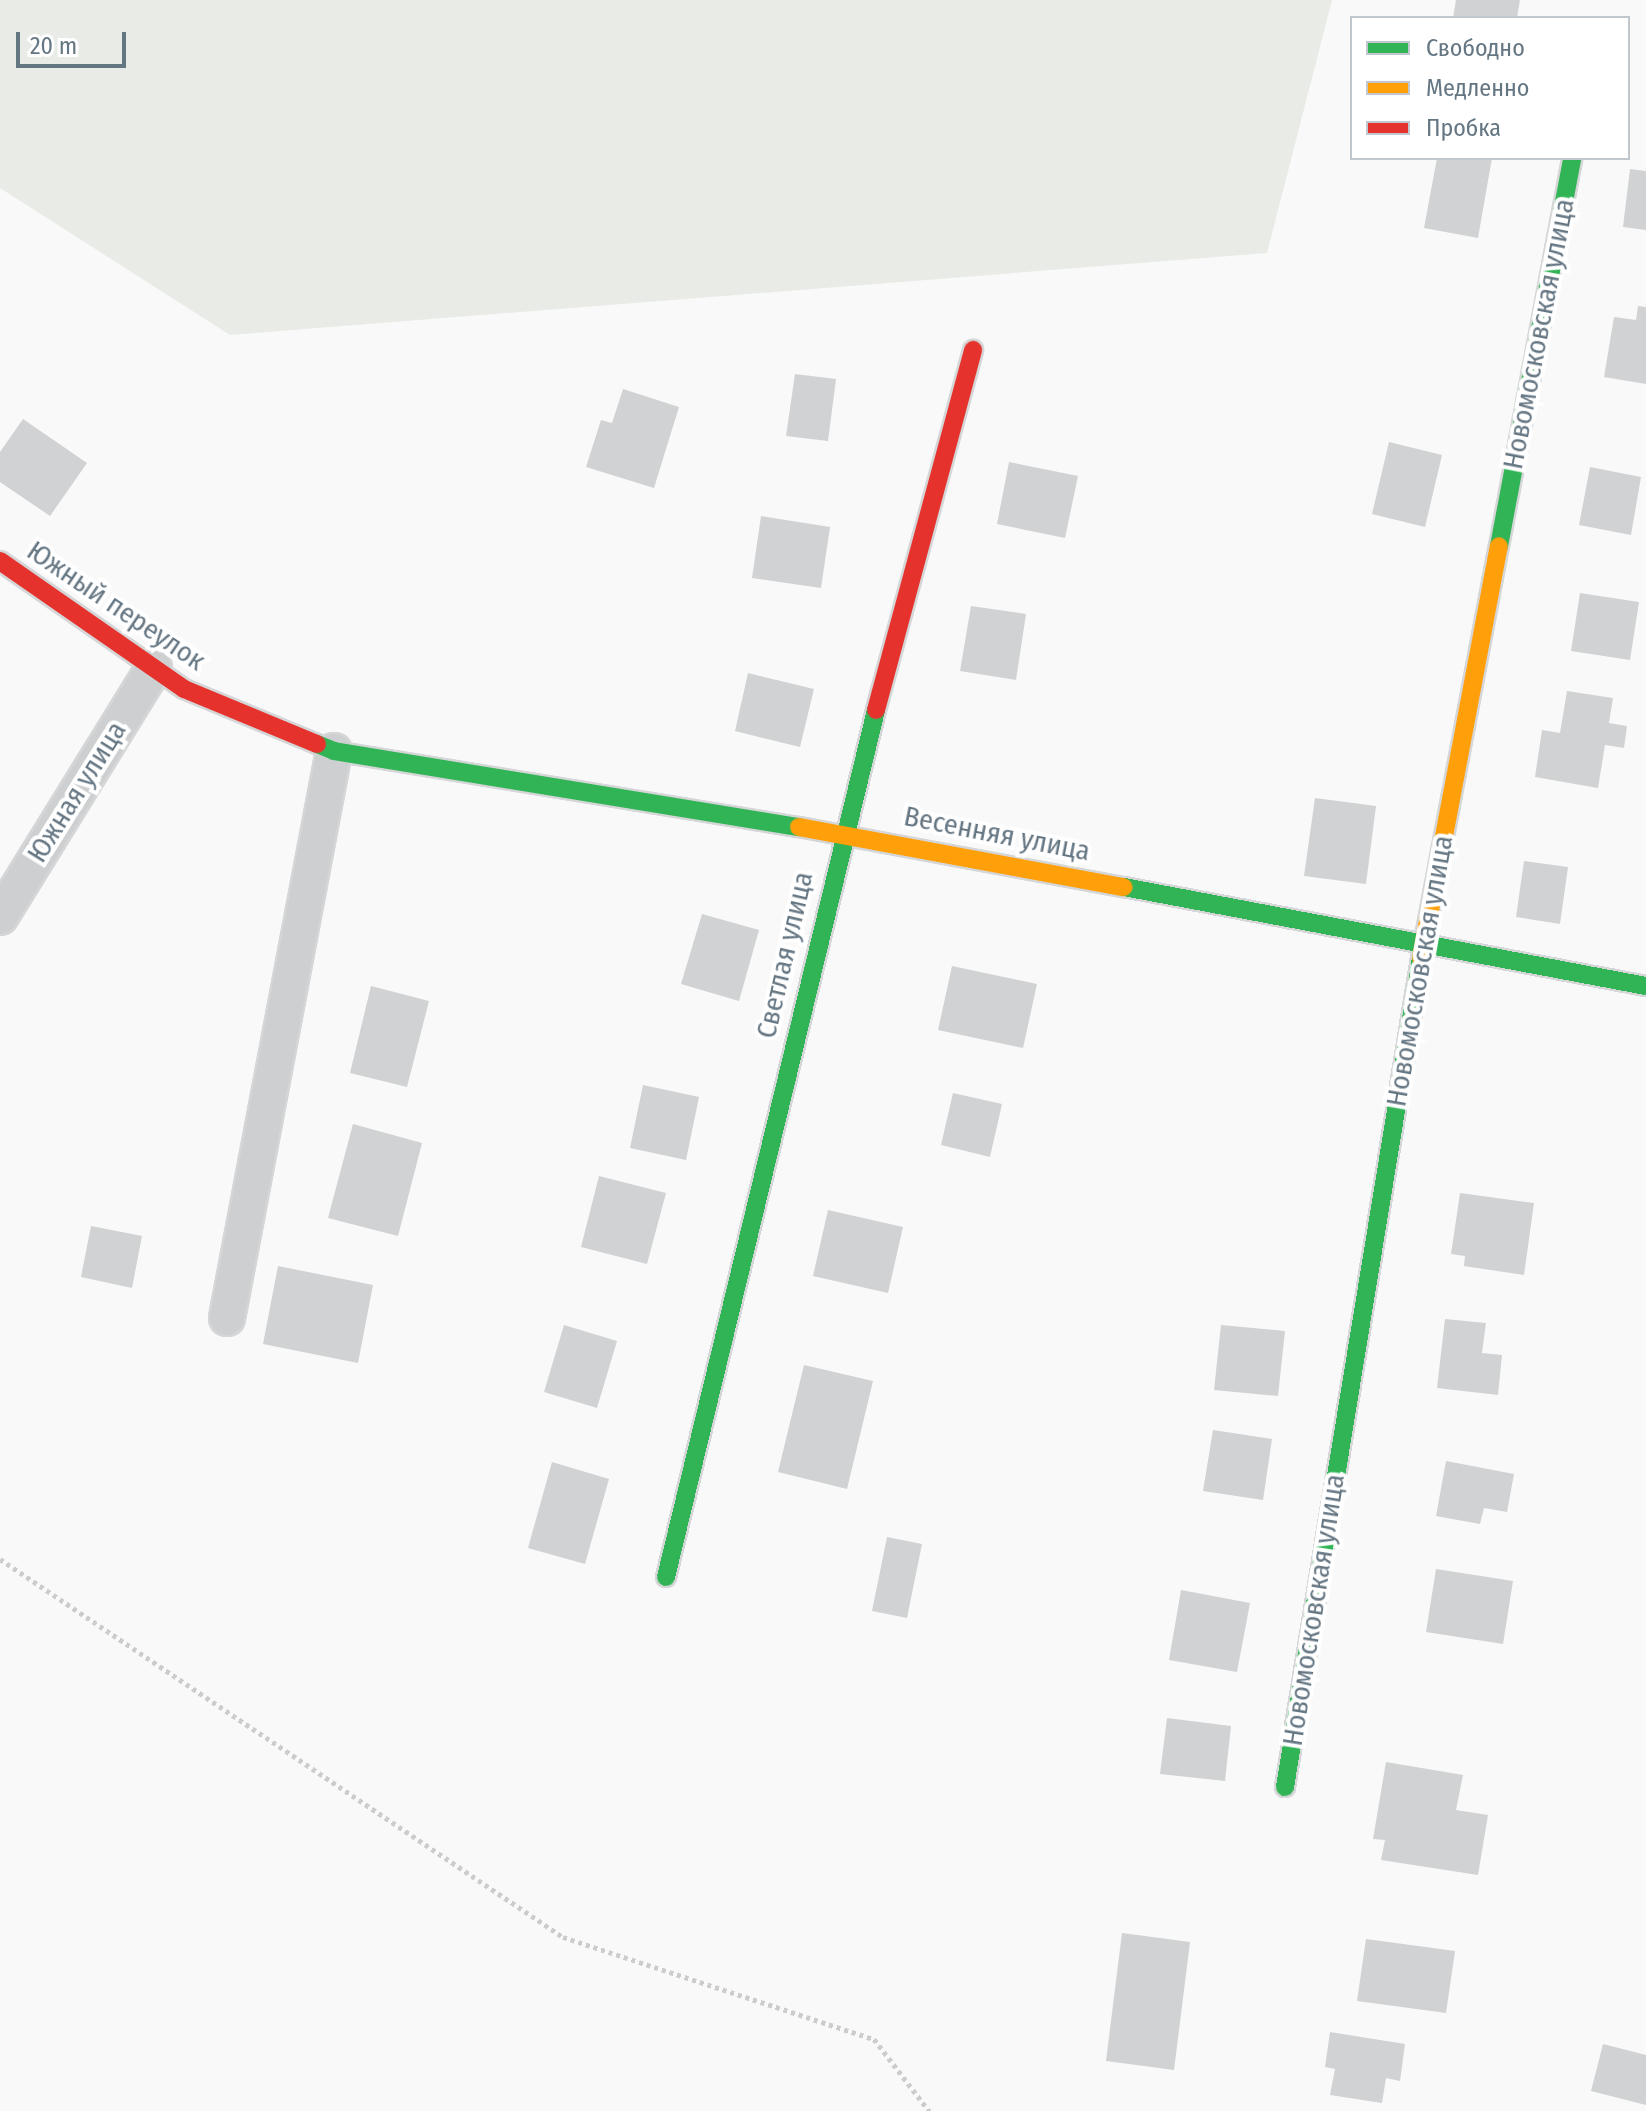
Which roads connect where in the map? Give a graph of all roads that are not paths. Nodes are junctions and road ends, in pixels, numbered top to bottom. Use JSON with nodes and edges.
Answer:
{"nodes":[{"id":1,"x":1572,"y":160,"type":"edge"},
{"id":2,"x":973,"y":350,"type":"dead end"},
{"id":3,"x":0,"y":561,"type":"edge"},
{"id":4,"x":154,"y":668,"type":"junction"},
{"id":5,"x":334,"y":751,"type":"junction"},
{"id":6,"x":843,"y":834,"type":"junction"},
{"id":7,"x":0,"y":917,"type":"edge"},
{"id":8,"x":1424,"y":942,"type":"junction"},
{"id":9,"x":1646,"y":986,"type":"edge"},
{"id":10,"x":227,"y":1318,"type":"dead end"},
{"id":11,"x":666,"y":1577,"type":"dead end"},
{"id":12,"x":1285,"y":1787,"type":"dead end"}],
"edges":[{"from":1,"to":8,"type":"street","name":"Новомосковская улица"},
{"from":2,"to":6,"type":"street","name":"Светлая улица"},
{"from":3,"to":4,"type":"street","name":"Южный переулок"},
{"from":4,"to":5,"type":"street","name":"Южный переулок"},
{"from":4,"to":7,"type":"street","name":"Южная улица"},
{"from":5,"to":6,"type":"street","name":"Весенняя улица"},
{"from":5,"to":10,"type":"street"},
{"from":6,"to":8,"type":"street","name":"Весенняя улица"},
{"from":6,"to":11,"type":"street","name":"Светлая улица"},
{"from":8,"to":9,"type":"street","name":"Весенняя улица"},
{"from":8,"to":12,"type":"street","name":"Новомосковская улица"}]}
